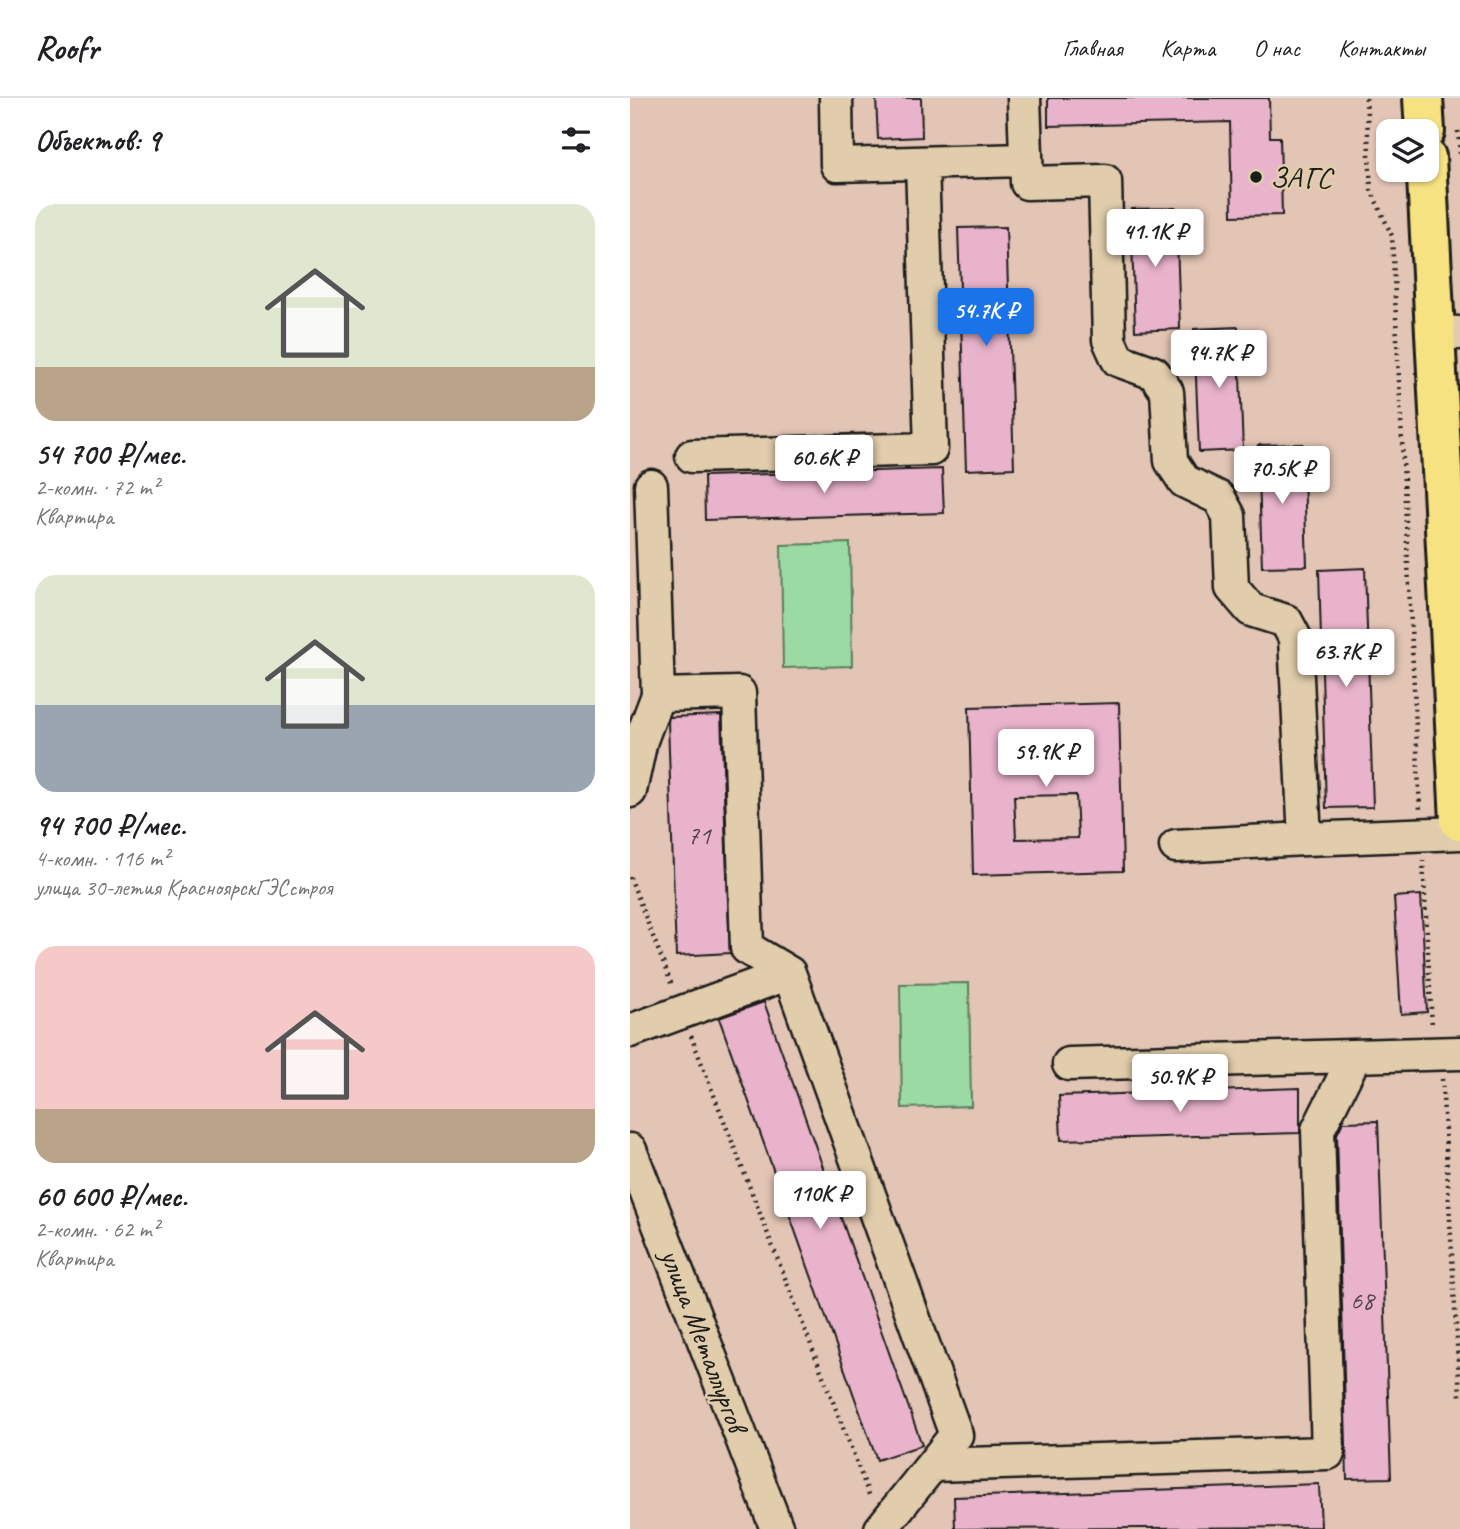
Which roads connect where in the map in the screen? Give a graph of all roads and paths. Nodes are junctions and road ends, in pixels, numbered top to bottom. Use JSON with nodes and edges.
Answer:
{"nodes":[{"id":1,"x":836,"y":98,"type":"edge"},
{"id":2,"x":1024,"y":98,"type":"edge"},
{"id":3,"x":1366,"y":98,"type":"edge"},
{"id":4,"x":1423,"y":98,"type":"edge"},
{"id":5,"x":1424,"y":119,"type":"edge"},
{"id":6,"x":1026,"y":160,"type":"junction"},
{"id":7,"x":922,"y":163,"type":"junction"},
{"id":8,"x":1429,"y":182,"type":"edge"},
{"id":9,"x":1448,"y":332,"type":"edge"},
{"id":10,"x":692,"y":456,"type":"dead end"},
{"id":11,"x":651,"y":486,"type":"dead end"},
{"id":12,"x":658,"y":695,"type":"junction"},
{"id":13,"x":630,"y":791,"type":"edge"},
{"id":14,"x":1460,"y":821,"type":"edge"},
{"id":15,"x":1460,"y":833,"type":"edge"},
{"id":16,"x":1422,"y":835,"type":"junction"},
{"id":17,"x":1305,"y":839,"type":"junction"},
{"id":18,"x":1177,"y":846,"type":"dead end"},
{"id":19,"x":630,"y":877,"type":"edge"},
{"id":20,"x":789,"y":973,"type":"junction"},
{"id":21,"x":682,"y":1012,"type":"junction"},
{"id":22,"x":630,"y":1031,"type":"edge"},
{"id":23,"x":1450,"y":1054,"type":"edge"},
{"id":24,"x":1355,"y":1056,"type":"junction"},
{"id":25,"x":1069,"y":1064,"type":"dead end"},
{"id":26,"x":630,"y":1150,"type":"edge"},
{"id":27,"x":1460,"y":1396,"type":"edge"},
{"id":28,"x":932,"y":1465,"type":"junction"},
{"id":29,"x":881,"y":1528,"type":"edge"},
{"id":30,"x":777,"y":1529,"type":"edge"}],
"edges":[{"from":1,"to":7,"type":"street"},
{"from":2,"to":6,"type":"street"},
{"from":3,"to":16,"type":"path"},
{"from":4,"to":5,"type":"main road"},
{"from":6,"to":7,"type":"street"},
{"from":6,"to":17,"type":"street"},
{"from":7,"to":10,"type":"street"},
{"from":8,"to":9,"type":"main road"},
{"from":9,"to":14,"type":"main road"},
{"from":11,"to":12,"type":"street"},
{"from":12,"to":13,"type":"street"},
{"from":12,"to":20,"type":"street"},
{"from":15,"to":16,"type":"street"},
{"from":16,"to":17,"type":"street"},
{"from":16,"to":23,"type":"path"},
{"from":17,"to":18,"type":"street"},
{"from":19,"to":21,"type":"path"},
{"from":20,"to":21,"type":"street"},
{"from":20,"to":28,"type":"street"},
{"from":21,"to":22,"type":"street"},
{"from":21,"to":29,"type":"path"},
{"from":23,"to":24,"type":"street"},
{"from":23,"to":27,"type":"path"},
{"from":24,"to":25,"type":"street"},
{"from":24,"to":28,"type":"street"},
{"from":26,"to":30,"type":"street","name":"улица Металлургов"},
{"from":28,"to":29,"type":"street"}]}
